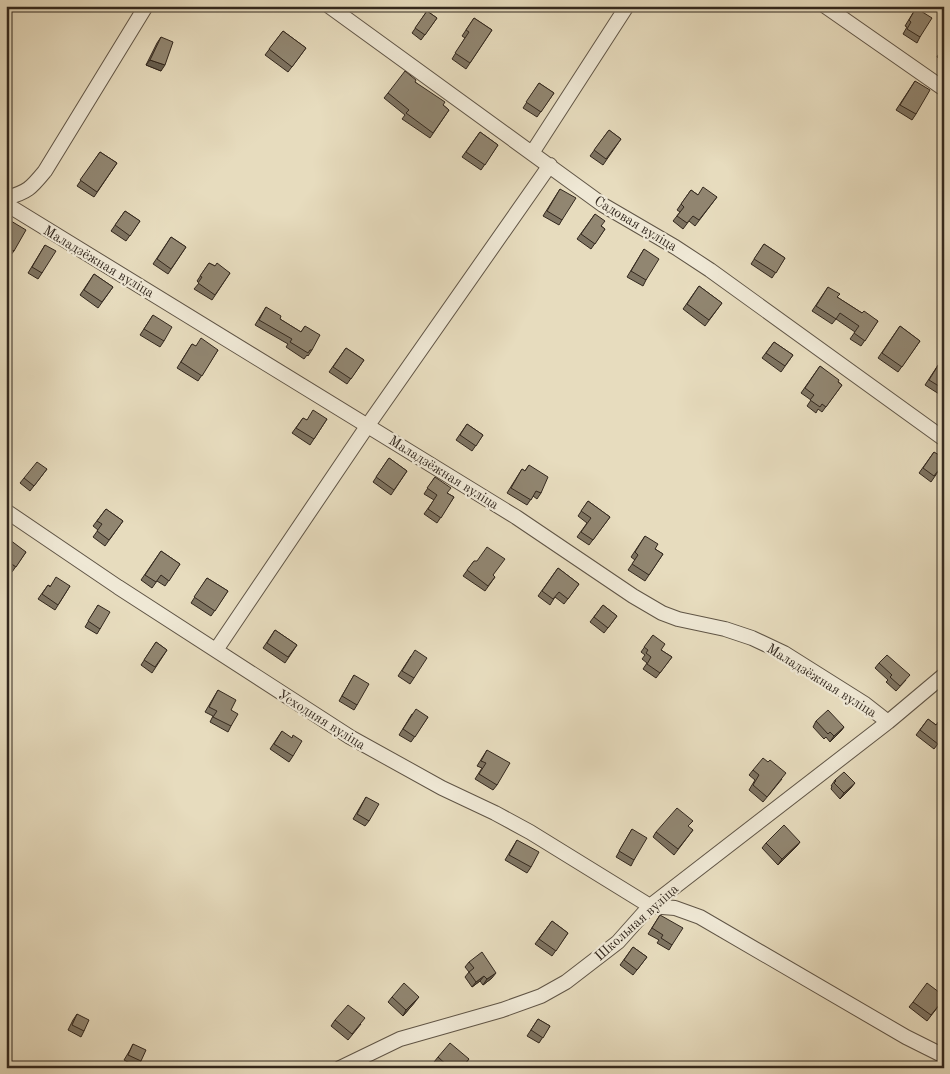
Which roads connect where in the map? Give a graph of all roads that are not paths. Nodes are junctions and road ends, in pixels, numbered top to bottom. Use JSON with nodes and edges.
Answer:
{"nodes":[{"id":1,"x":146,"y":6,"type":"edge"},
{"id":2,"x":329,"y":6,"type":"edge"},
{"id":3,"x":626,"y":6,"type":"edge"},
{"id":4,"x":826,"y":6,"type":"edge"},
{"id":5,"x":944,"y":89,"type":"edge"},
{"id":6,"x":532,"y":153,"type":"junction"},
{"id":7,"x":550,"y":165,"type":"junction"},
{"id":8,"x":6,"y":198,"type":"edge"},
{"id":9,"x":6,"y":204,"type":"edge"},
{"id":10,"x":368,"y":425,"type":"junction"},
{"id":11,"x":944,"y":439,"type":"edge"},
{"id":12,"x":6,"y":511,"type":"edge"},
{"id":13,"x":216,"y":650,"type":"junction"},
{"id":14,"x":944,"y":675,"type":"edge"},
{"id":15,"x":888,"y":722,"type":"junction"},
{"id":16,"x":650,"y":906,"type":"junction"},
{"id":17,"x":944,"y":1056,"type":"edge"},
{"id":18,"x":340,"y":1068,"type":"edge"}],
"edges":[{"from":1,"to":8,"type":"street"},
{"from":2,"to":6,"type":"street","name":"Садовая вуліца"},
{"from":3,"to":6,"type":"street"},
{"from":4,"to":5,"type":"street"},
{"from":6,"to":7,"type":"street","name":"Садовая вуліца"},
{"from":7,"to":10,"type":"street"},
{"from":7,"to":11,"type":"street","name":"Садовая вуліца"},
{"from":9,"to":10,"type":"street","name":"Маладзёжная вуліца"},
{"from":10,"to":13,"type":"street"},
{"from":10,"to":15,"type":"street","name":"Маладзёжная вуліца"},
{"from":12,"to":13,"type":"street","name":"Усходняя вуліца"},
{"from":13,"to":16,"type":"street","name":"Усходняя вуліца"},
{"from":14,"to":15,"type":"street","name":"Школьная вуліца"},
{"from":15,"to":16,"type":"street","name":"Школьная вуліца"},
{"from":16,"to":17,"type":"street"},
{"from":16,"to":18,"type":"street","name":"Школьная вуліца"}]}
